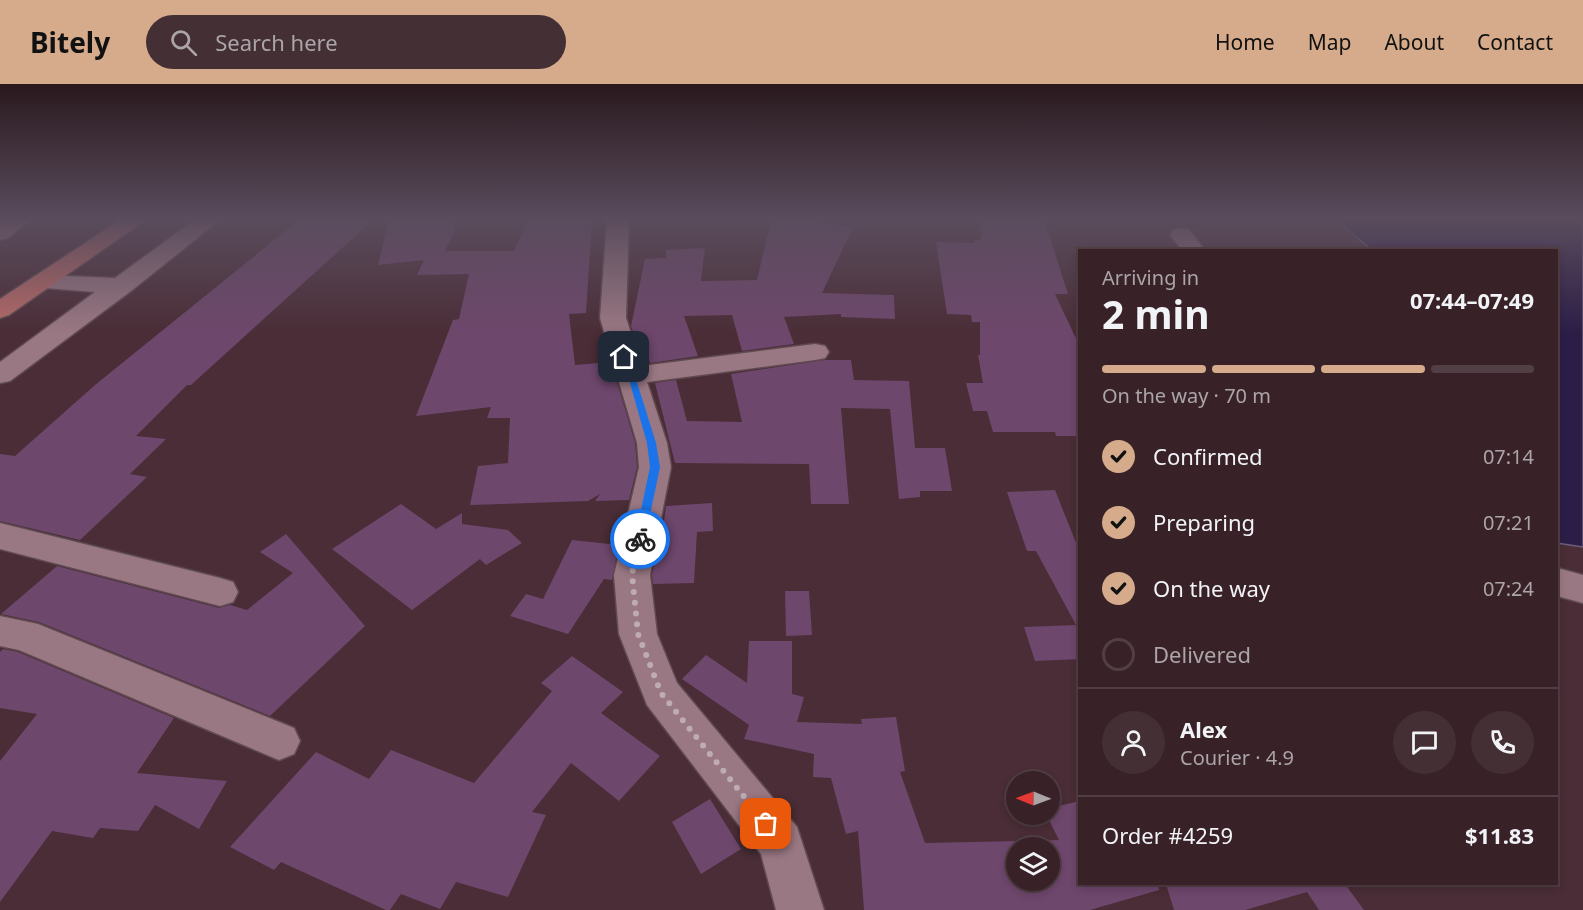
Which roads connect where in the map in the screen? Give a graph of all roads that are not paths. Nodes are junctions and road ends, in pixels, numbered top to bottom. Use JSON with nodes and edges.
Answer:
{"nodes":[{"id":1,"x":43,"y":258,"type":"edge"},
{"id":2,"x":78,"y":258,"type":"edge"},
{"id":3,"x":159,"y":258,"type":"edge"},
{"id":4,"x":616,"y":258,"type":"edge"},
{"id":5,"x":42,"y":282,"type":"junction"},
{"id":6,"x":0,"y":285,"type":"edge"},
{"id":7,"x":122,"y":286,"type":"junction"},
{"id":8,"x":0,"y":310,"type":"edge"},
{"id":9,"x":815,"y":352,"type":"dead end"},
{"id":10,"x":0,"y":375,"type":"edge"},
{"id":11,"x":630,"y":376,"type":"junction"},
{"id":12,"x":0,"y":536,"type":"edge"},
{"id":13,"x":1558,"y":582,"type":"edge"},
{"id":14,"x":1583,"y":589,"type":"edge"},
{"id":15,"x":220,"y":592,"type":"dead end"},
{"id":16,"x":0,"y":631,"type":"edge"},
{"id":17,"x":279,"y":741,"type":"dead end"},
{"id":18,"x":800,"y":910,"type":"edge"}],
"edges":[{"from":1,"to":6,"type":"main road"},
{"from":2,"to":5,"type":"main road"},
{"from":3,"to":7,"type":"street"},
{"from":4,"to":11,"type":"street"},
{"from":5,"to":7,"type":"street"},
{"from":5,"to":8,"type":"main road"},
{"from":7,"to":10,"type":"street"},
{"from":9,"to":11,"type":"street"},
{"from":11,"to":18,"type":"street"},
{"from":12,"to":15,"type":"street"},
{"from":13,"to":14,"type":"street"},
{"from":16,"to":17,"type":"street"}]}
